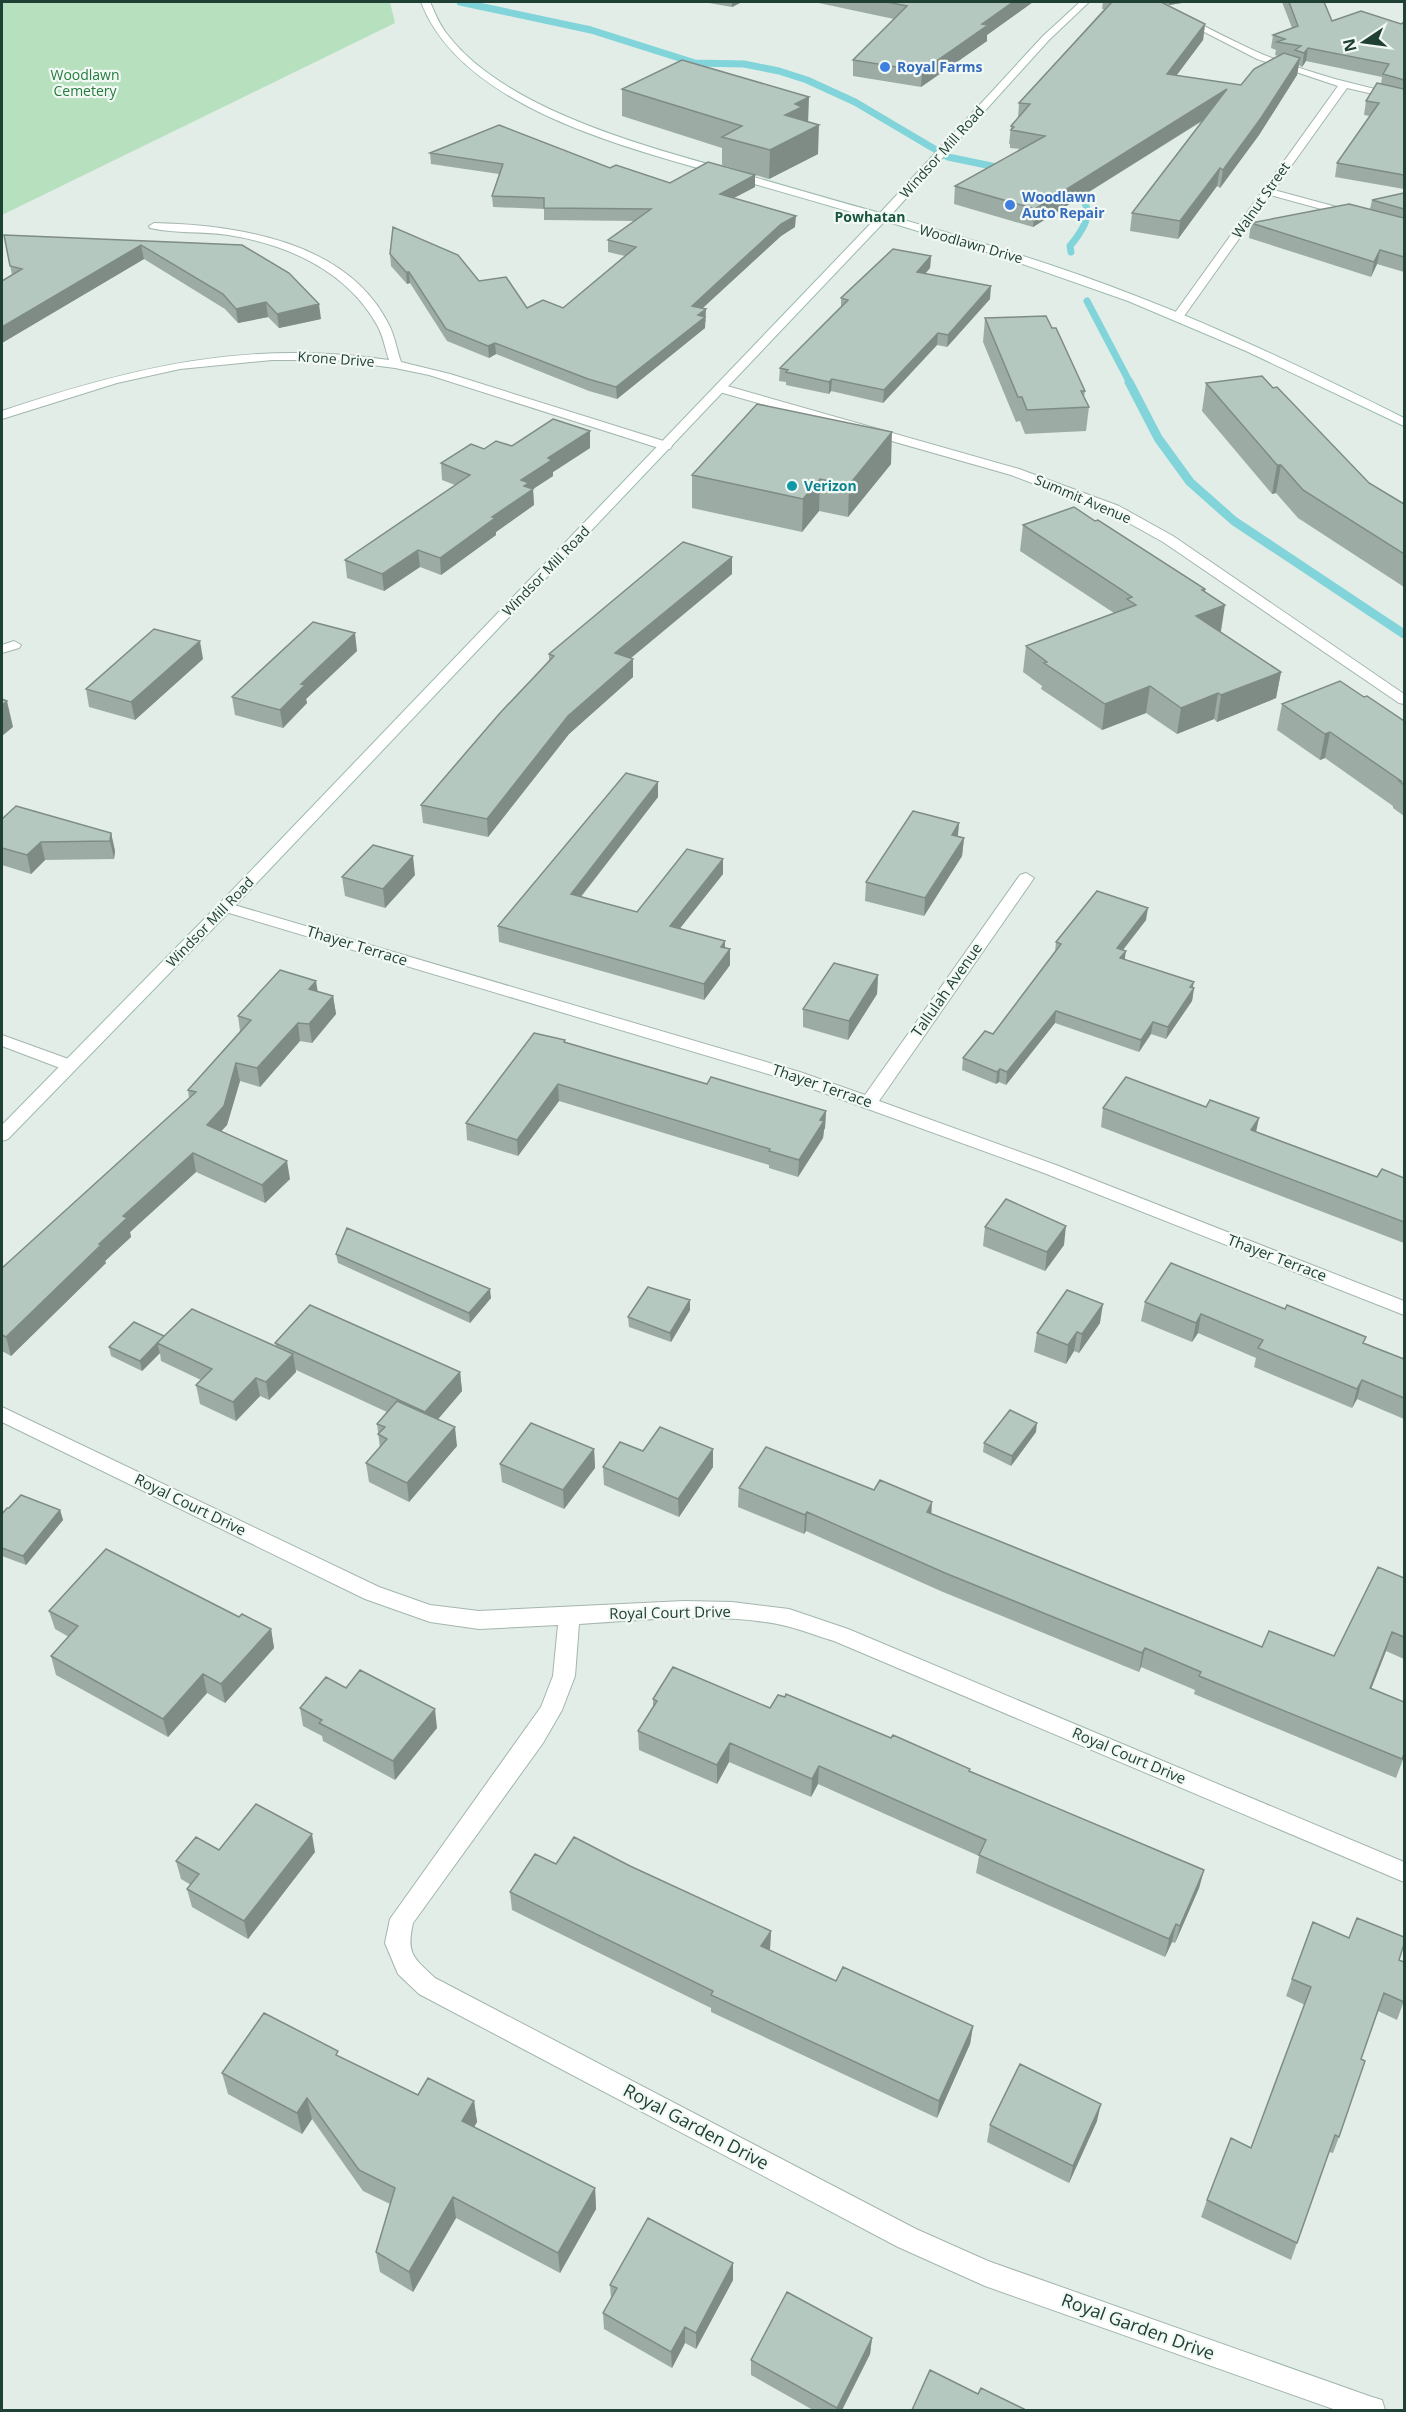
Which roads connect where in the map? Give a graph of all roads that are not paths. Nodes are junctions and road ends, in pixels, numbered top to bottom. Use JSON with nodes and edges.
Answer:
{"nodes":[{"id":1,"x":426,"y":2,"type":"edge"},
{"id":2,"x":1085,"y":2,"type":"edge"},
{"id":3,"x":1151,"y":2,"type":"edge"},
{"id":4,"x":1344,"y":85,"type":"junction"},
{"id":5,"x":1404,"y":98,"type":"edge"},
{"id":6,"x":1267,"y":191,"type":"junction"},
{"id":7,"x":1359,"y":216,"type":"edge"},
{"id":8,"x":882,"y":218,"type":"junction"},
{"id":9,"x":154,"y":225,"type":"dead end"},
{"id":10,"x":1178,"y":316,"type":"junction"},
{"id":11,"x":396,"y":364,"type":"junction"},
{"id":12,"x":720,"y":388,"type":"junction"},
{"id":13,"x":2,"y":399,"type":"edge"},
{"id":14,"x":26,"y":407,"type":"junction"},
{"id":15,"x":2,"y":415,"type":"edge"},
{"id":16,"x":1404,"y":422,"type":"edge"},
{"id":17,"x":666,"y":446,"type":"junction"},
{"id":18,"x":1404,"y":700,"type":"edge"},
{"id":19,"x":1026,"y":878,"type":"dead end"},
{"id":20,"x":225,"y":907,"type":"junction"},
{"id":21,"x":2,"y":1040,"type":"edge"},
{"id":22,"x":68,"y":1065,"type":"junction"},
{"id":23,"x":869,"y":1102,"type":"junction"},
{"id":24,"x":2,"y":1135,"type":"edge"},
{"id":25,"x":1404,"y":1308,"type":"edge"},
{"id":26,"x":2,"y":1414,"type":"edge"},
{"id":27,"x":569,"y":1617,"type":"junction"},
{"id":28,"x":1404,"y":1872,"type":"edge"},
{"id":29,"x":1372,"y":2410,"type":"edge"}],
"edges":[{"from":1,"to":8,"type":"street","name":"Woodlawn Drive"},
{"from":2,"to":8,"type":"street","name":"Windsor Mill Road"},
{"from":3,"to":4,"type":"street"},
{"from":4,"to":5,"type":"street"},
{"from":4,"to":6,"type":"street","name":"Walnut Street"},
{"from":6,"to":7,"type":"street"},
{"from":6,"to":10,"type":"street","name":"Walnut Street"},
{"from":8,"to":10,"type":"street","name":"Woodlawn Drive"},
{"from":8,"to":12,"type":"street","name":"Windsor Mill Road"},
{"from":9,"to":11,"type":"street"},
{"from":10,"to":16,"type":"street","name":"Woodlawn Drive"},
{"from":11,"to":14,"type":"street","name":"Krone Drive"},
{"from":11,"to":17,"type":"street","name":"Krone Drive"},
{"from":12,"to":17,"type":"street","name":"Windsor Mill Road"},
{"from":12,"to":18,"type":"street","name":"Summit Avenue"},
{"from":13,"to":14,"type":"street"},
{"from":14,"to":15,"type":"street","name":"Krone Drive"},
{"from":17,"to":20,"type":"street","name":"Windsor Mill Road"},
{"from":19,"to":23,"type":"street","name":"Tallulah Avenue"},
{"from":20,"to":22,"type":"street","name":"Windsor Mill Road"},
{"from":20,"to":23,"type":"street","name":"Thayer Terrace"},
{"from":21,"to":22,"type":"street"},
{"from":22,"to":24,"type":"street","name":"Windsor Mill Road"},
{"from":23,"to":25,"type":"street","name":"Thayer Terrace"},
{"from":26,"to":27,"type":"street","name":"Royal Court Drive"},
{"from":27,"to":28,"type":"street","name":"Royal Court Drive"},
{"from":27,"to":29,"type":"street","name":"Royal Garden Drive"}]}
